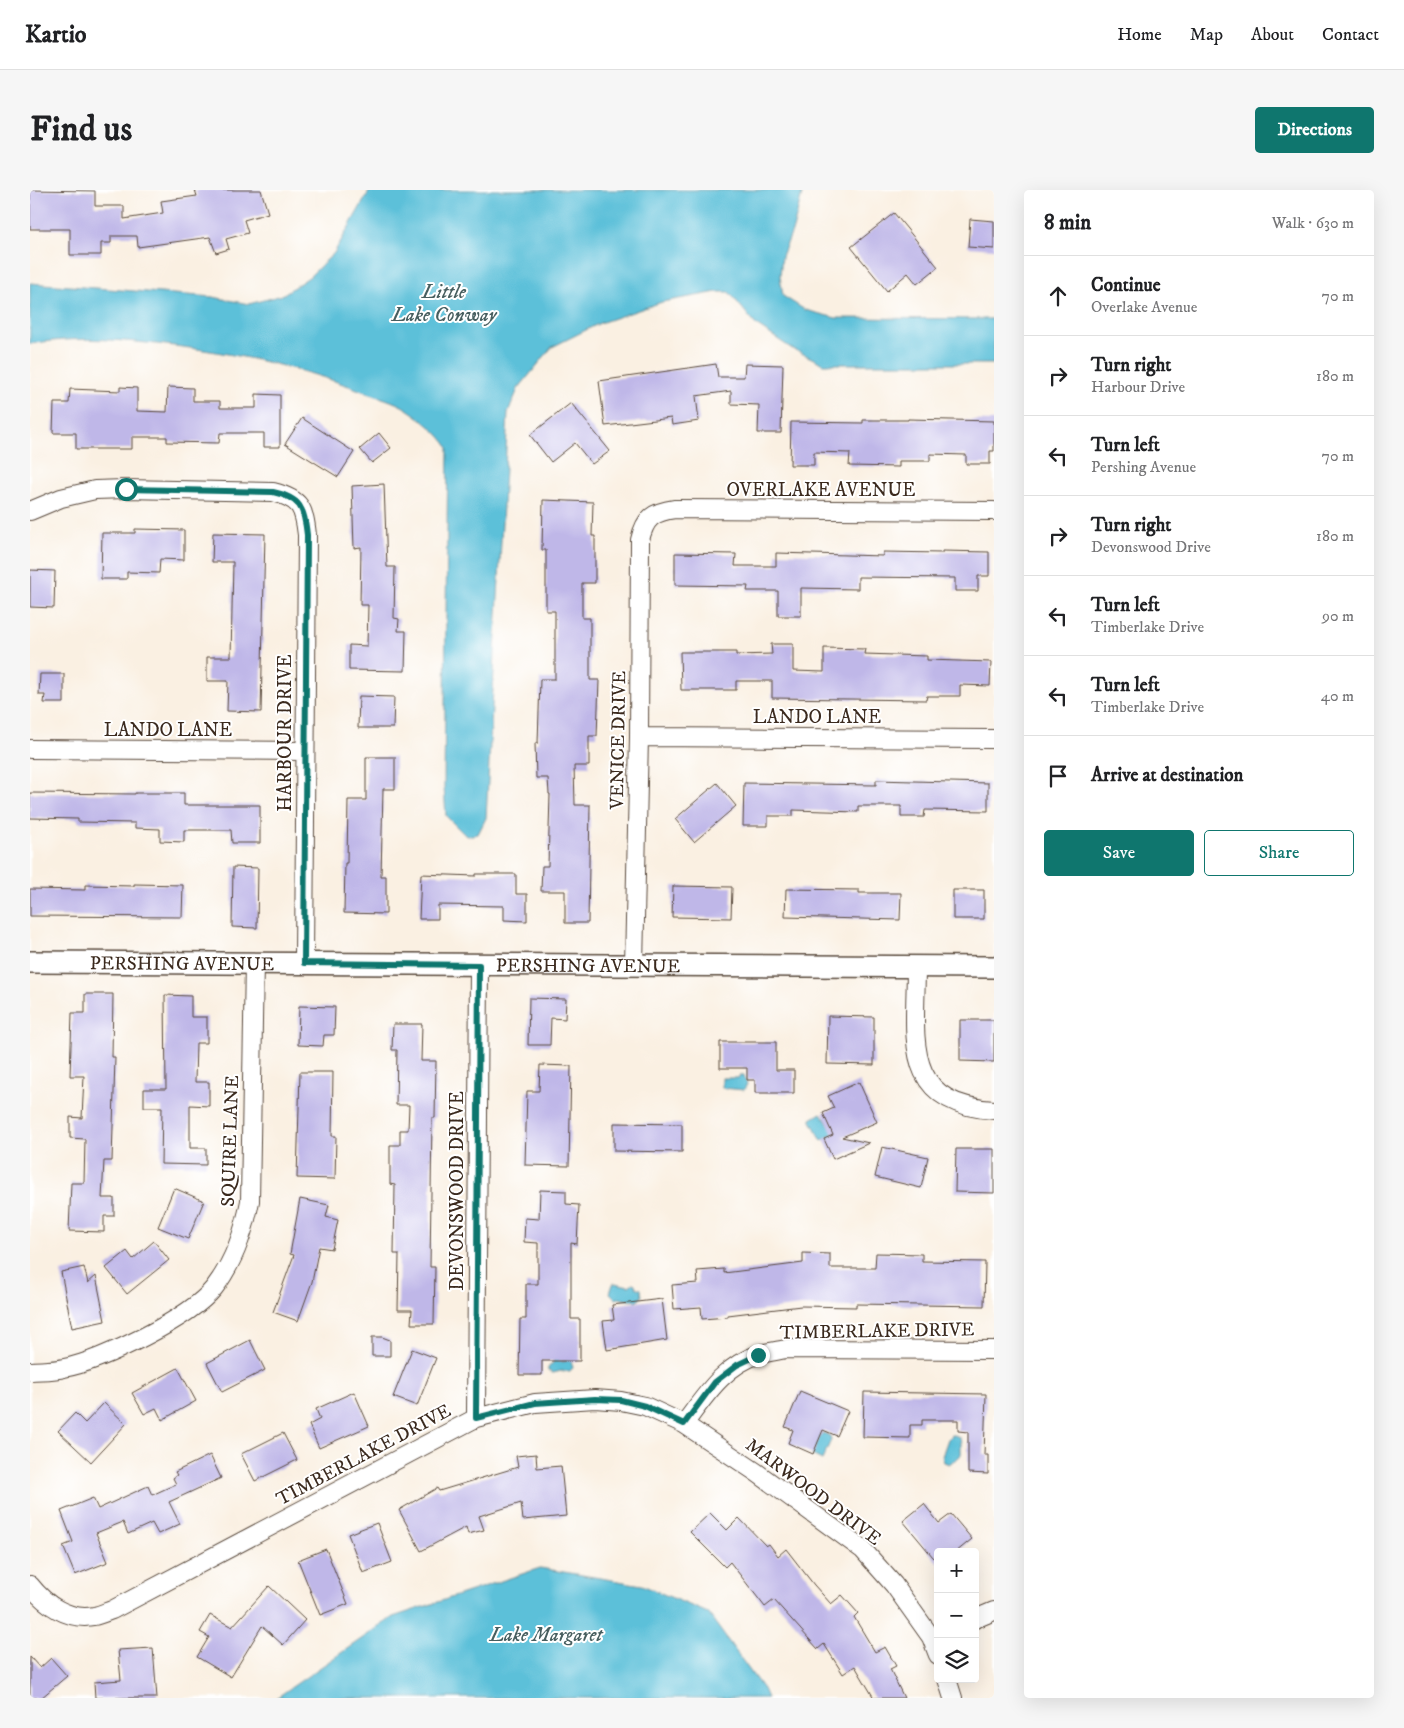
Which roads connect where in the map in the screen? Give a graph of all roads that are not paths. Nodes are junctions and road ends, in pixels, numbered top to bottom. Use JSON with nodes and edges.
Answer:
{"nodes":[{"id":1,"x":30,"y":511,"type":"edge"},
{"id":2,"x":994,"y":511,"type":"edge"},
{"id":3,"x":649,"y":518,"type":"joint"},
{"id":4,"x":639,"y":736,"type":"junction"},
{"id":5,"x":994,"y":739,"type":"edge"},
{"id":6,"x":30,"y":749,"type":"edge"},
{"id":7,"x":305,"y":751,"type":"junction"},
{"id":8,"x":30,"y":962,"type":"edge"},
{"id":9,"x":254,"y":962,"type":"junction"},
{"id":10,"x":304,"y":963,"type":"junction"},
{"id":11,"x":479,"y":965,"type":"junction"},
{"id":12,"x":634,"y":965,"type":"junction"},
{"id":13,"x":916,"y":966,"type":"junction"},
{"id":14,"x":994,"y":967,"type":"edge"},
{"id":15,"x":994,"y":1110,"type":"edge"},
{"id":16,"x":994,"y":1350,"type":"edge"},
{"id":17,"x":30,"y":1371,"type":"edge"},
{"id":18,"x":476,"y":1418,"type":"junction"},
{"id":19,"x":684,"y":1424,"type":"junction"},
{"id":20,"x":35,"y":1592,"type":"edge"},
{"id":21,"x":994,"y":1611,"type":"edge"},
{"id":22,"x":979,"y":1617,"type":"edge"},
{"id":23,"x":934,"y":1636,"type":"edge"},
{"id":24,"x":948,"y":1683,"type":"edge"},
{"id":25,"x":953,"y":1698,"type":"edge"}],
"edges":[{"from":1,"to":7,"type":"street","name":"HARBOUR DRIVE"},
{"from":2,"to":3,"type":"street","name":"OVERLAKE AVENUE"},
{"from":3,"to":4,"type":"street","name":"VENICE DRIVE"},
{"from":4,"to":5,"type":"street","name":"LANDO LANE"},
{"from":4,"to":12,"type":"street","name":"VENICE DRIVE"},
{"from":6,"to":7,"type":"street","name":"LANDO LANE"},
{"from":7,"to":10,"type":"street","name":"HARBOUR DRIVE"},
{"from":8,"to":9,"type":"street","name":"PERSHING AVENUE"},
{"from":9,"to":10,"type":"street","name":"PERSHING AVENUE"},
{"from":9,"to":17,"type":"street","name":"SQUIRE LANE"},
{"from":10,"to":11,"type":"street","name":"PERSHING AVENUE"},
{"from":11,"to":12,"type":"street","name":"PERSHING AVENUE"},
{"from":11,"to":18,"type":"street","name":"DEVONSWOOD DRIVE"},
{"from":12,"to":13,"type":"street","name":"PERSHING AVENUE"},
{"from":13,"to":14,"type":"street","name":"PERSHING AVENUE"},
{"from":13,"to":15,"type":"street"},
{"from":16,"to":19,"type":"street","name":"TIMBERLAKE DRIVE"},
{"from":18,"to":19,"type":"street","name":"TIMBERLAKE DRIVE"},
{"from":18,"to":20,"type":"street","name":"TIMBERLAKE DRIVE"},
{"from":19,"to":23,"type":"street","name":"MARWOOD DRIVE"},
{"from":21,"to":22,"type":"street"},
{"from":24,"to":25,"type":"street"}]}
